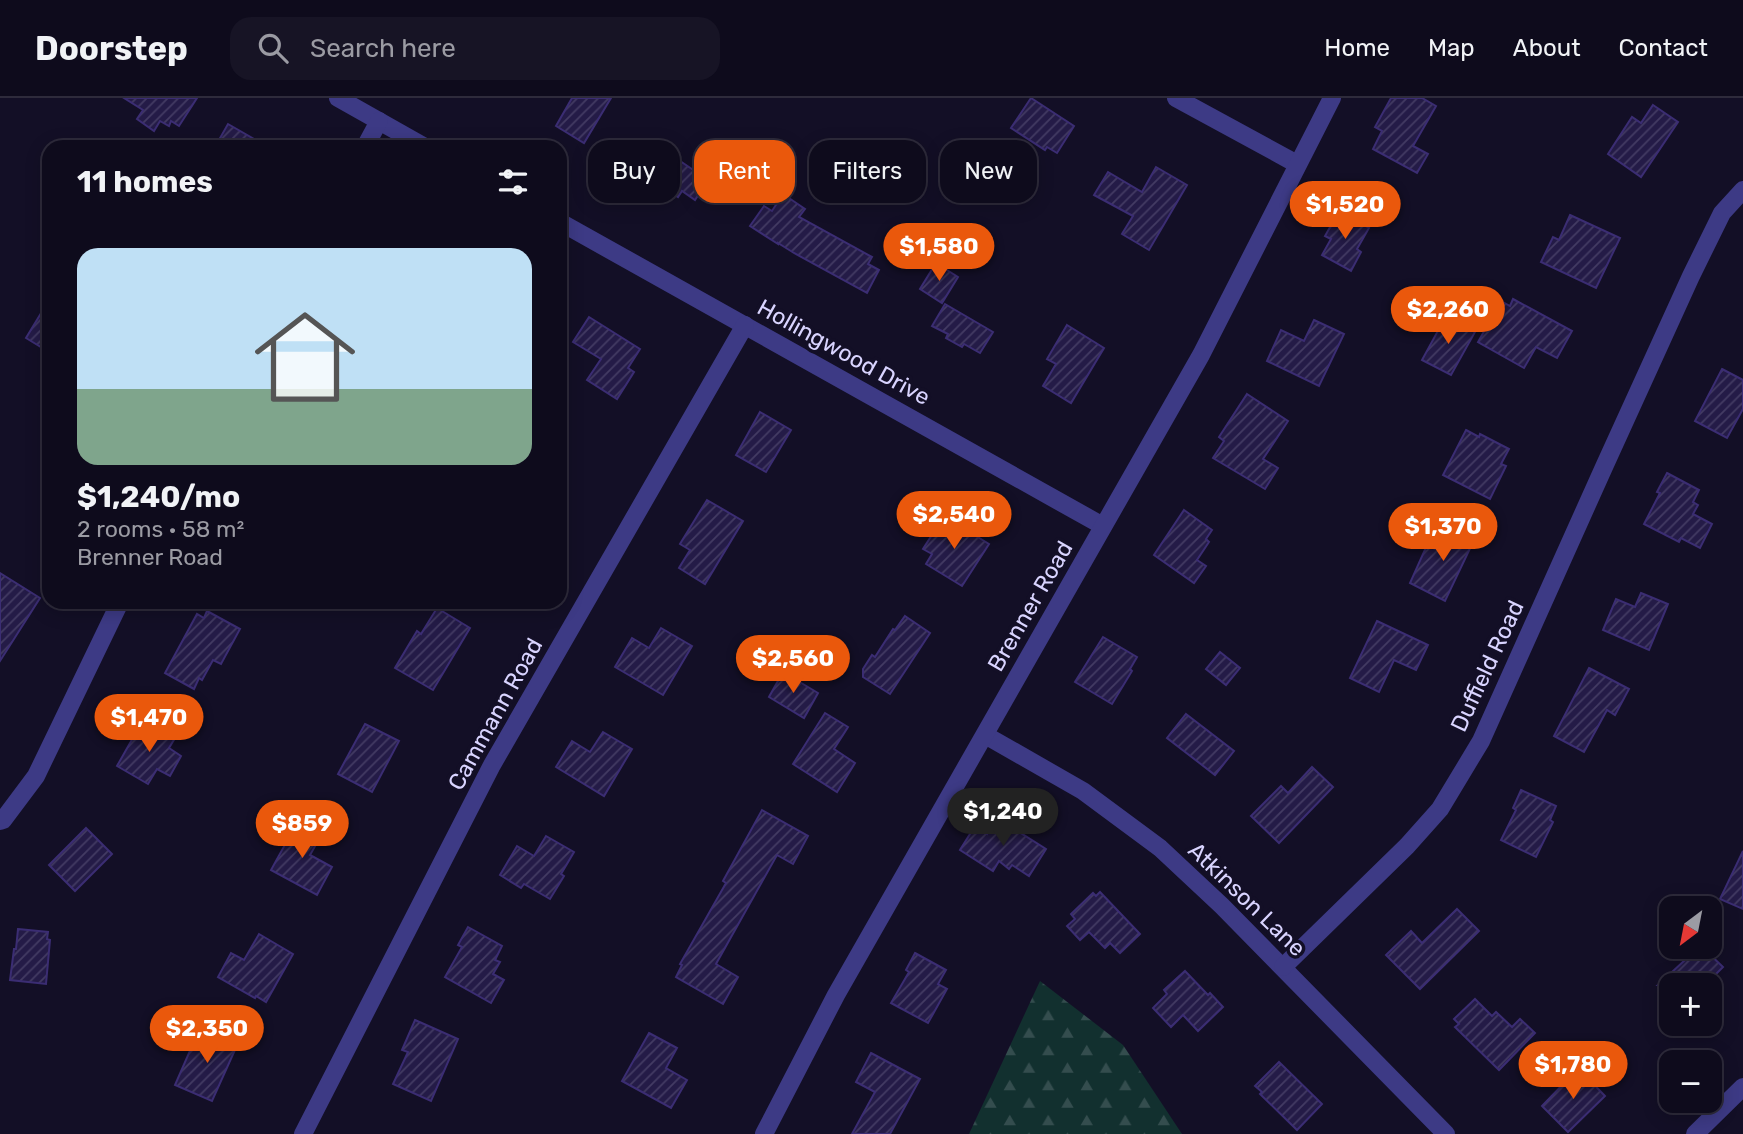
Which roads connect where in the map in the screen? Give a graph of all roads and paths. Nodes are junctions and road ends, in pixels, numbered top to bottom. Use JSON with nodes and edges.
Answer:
{"nodes":[{"id":1,"x":338,"y":98,"type":"edge"},
{"id":2,"x":1177,"y":98,"type":"edge"},
{"id":3,"x":1332,"y":98,"type":"edge"},
{"id":4,"x":379,"y":121,"type":"junction"},
{"id":5,"x":369,"y":140,"type":"edge"},
{"id":6,"x":413,"y":140,"type":"edge"},
{"id":7,"x":1297,"y":164,"type":"junction"},
{"id":8,"x":1743,"y":190,"type":"edge"},
{"id":9,"x":567,"y":226,"type":"edge"},
{"id":10,"x":745,"y":325,"type":"junction"},
{"id":11,"x":1103,"y":526,"type":"junction"},
{"id":12,"x":117,"y":609,"type":"edge"},
{"id":13,"x":985,"y":735,"type":"junction"},
{"id":14,"x":0,"y":821,"type":"edge"},
{"id":15,"x":1283,"y":967,"type":"junction"},
{"id":16,"x":1743,"y":1087,"type":"edge"},
{"id":17,"x":303,"y":1134,"type":"edge"},
{"id":18,"x":764,"y":1134,"type":"edge"},
{"id":19,"x":1446,"y":1134,"type":"edge"},
{"id":20,"x":1695,"y":1134,"type":"edge"}],
"edges":[{"from":1,"to":4,"type":"street"},
{"from":2,"to":7,"type":"street"},
{"from":3,"to":7,"type":"street","name":"Brenner Road"},
{"from":4,"to":5,"type":"street"},
{"from":4,"to":6,"type":"street"},
{"from":7,"to":11,"type":"street","name":"Brenner Road"},
{"from":8,"to":15,"type":"street","name":"Duffield Road"},
{"from":9,"to":10,"type":"street","name":"Hollingwood Drive"},
{"from":10,"to":11,"type":"street","name":"Hollingwood Drive"},
{"from":10,"to":17,"type":"street","name":"Cammann Road"},
{"from":11,"to":13,"type":"street","name":"Brenner Road"},
{"from":12,"to":14,"type":"street"},
{"from":13,"to":15,"type":"street","name":"Atkinson Lane"},
{"from":13,"to":18,"type":"street","name":"Brenner Road"},
{"from":15,"to":19,"type":"street","name":"Atkinson Lane"},
{"from":16,"to":20,"type":"street"}]}
